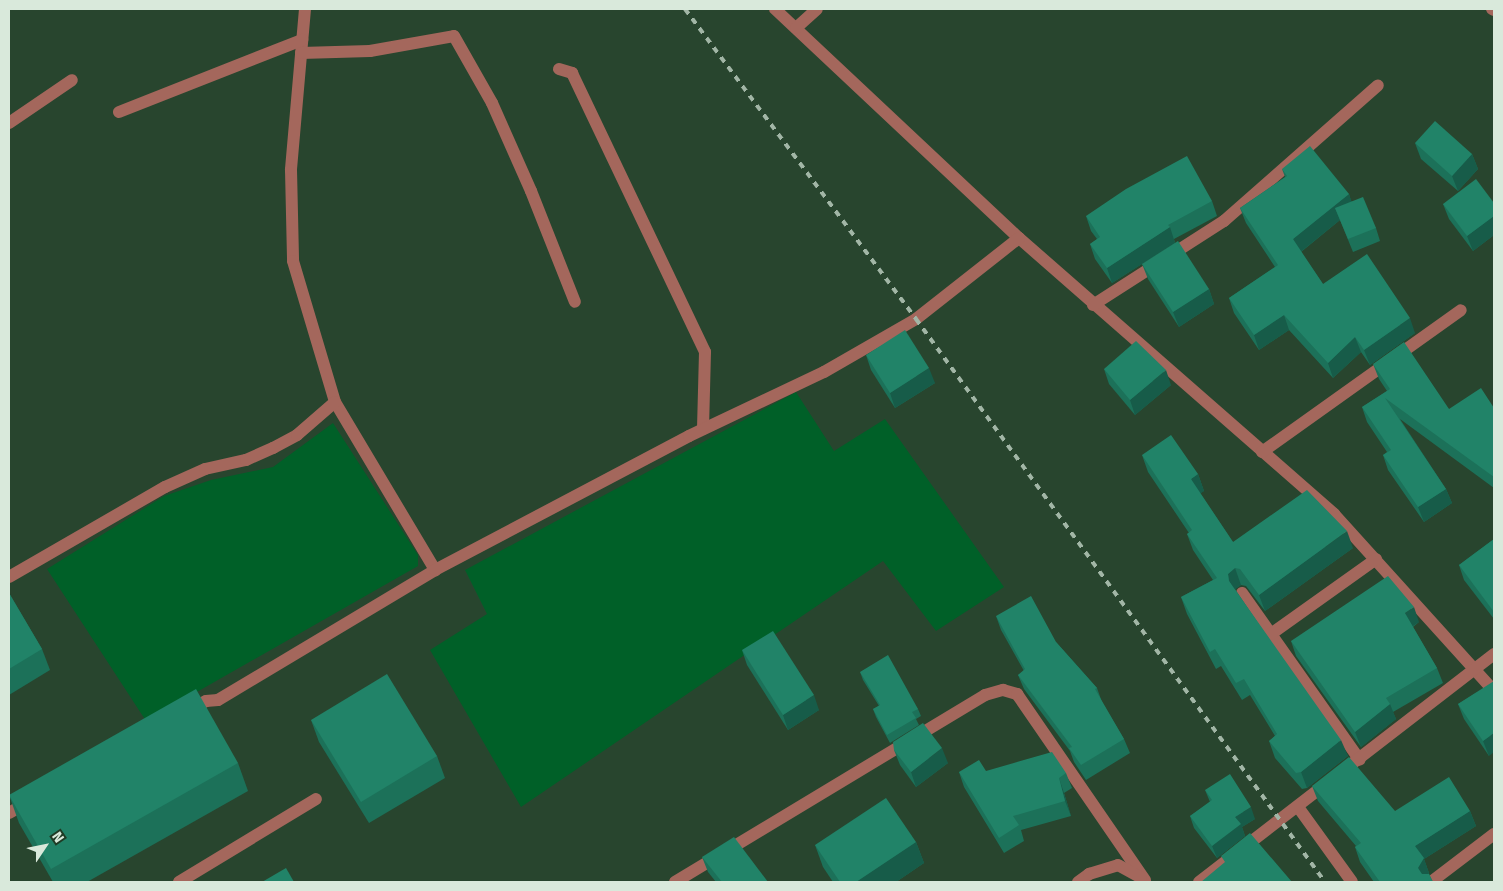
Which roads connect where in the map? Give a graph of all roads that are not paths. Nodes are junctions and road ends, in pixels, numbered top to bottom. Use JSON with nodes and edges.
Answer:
{"nodes":[{"id":1,"x":305,"y":9,"type":"edge"},
{"id":2,"x":775,"y":9,"type":"edge"},
{"id":3,"x":817,"y":9,"type":"edge"},
{"id":4,"x":796,"y":28,"type":"junction"},
{"id":5,"x":301,"y":47,"type":"junction"},
{"id":6,"x":559,"y":69,"type":"dead end"},
{"id":7,"x":72,"y":80,"type":"dead end"},
{"id":8,"x":1378,"y":86,"type":"dead end"},
{"id":9,"x":119,"y":112,"type":"dead end"},
{"id":10,"x":9,"y":123,"type":"edge"},
{"id":11,"x":1019,"y":238,"type":"junction"},
{"id":12,"x":575,"y":302,"type":"dead end"},
{"id":13,"x":1093,"y":305,"type":"junction"},
{"id":14,"x":1461,"y":310,"type":"dead end"},
{"id":15,"x":335,"y":402,"type":"junction"},
{"id":16,"x":703,"y":429,"type":"junction"},
{"id":17,"x":1262,"y":452,"type":"junction"},
{"id":18,"x":1376,"y":559,"type":"junction"},
{"id":19,"x":436,"y":570,"type":"junction"},
{"id":20,"x":9,"y":577,"type":"edge"},
{"id":21,"x":1242,"y":593,"type":"dead end"},
{"id":22,"x":1271,"y":634,"type":"junction"},
{"id":23,"x":1494,"y":654,"type":"edge"},
{"id":24,"x":1477,"y":670,"type":"junction"},
{"id":25,"x":1494,"y":691,"type":"edge"},
{"id":26,"x":174,"y":718,"type":"edge"},
{"id":27,"x":1360,"y":760,"type":"junction"},
{"id":28,"x":44,"y":792,"type":"edge"},
{"id":29,"x":316,"y":799,"type":"dead end"},
{"id":30,"x":1298,"y":807,"type":"junction"},
{"id":31,"x":9,"y":813,"type":"edge"},
{"id":32,"x":1494,"y":834,"type":"edge"},
{"id":33,"x":1146,"y":881,"type":"edge"},
{"id":34,"x":179,"y":882,"type":"edge"},
{"id":35,"x":675,"y":882,"type":"edge"},
{"id":36,"x":1078,"y":882,"type":"edge"},
{"id":37,"x":1199,"y":882,"type":"edge"},
{"id":38,"x":1352,"y":882,"type":"edge"},
{"id":39,"x":1431,"y":882,"type":"edge"}],
"edges":[{"from":1,"to":5,"type":"street"},
{"from":2,"to":4,"type":"street"},
{"from":3,"to":4,"type":"street"},
{"from":4,"to":11,"type":"street"},
{"from":5,"to":9,"type":"street"},
{"from":5,"to":12,"type":"street"},
{"from":5,"to":15,"type":"street"},
{"from":6,"to":16,"type":"street"},
{"from":7,"to":10,"type":"street"},
{"from":8,"to":13,"type":"street"},
{"from":11,"to":13,"type":"street"},
{"from":11,"to":16,"type":"street"},
{"from":13,"to":17,"type":"street"},
{"from":14,"to":17,"type":"street"},
{"from":15,"to":19,"type":"street"},
{"from":15,"to":20,"type":"street"},
{"from":16,"to":19,"type":"street"},
{"from":17,"to":18,"type":"street"},
{"from":18,"to":22,"type":"street"},
{"from":18,"to":24,"type":"street"},
{"from":19,"to":26,"type":"street"},
{"from":21,"to":22,"type":"street"},
{"from":22,"to":27,"type":"street"},
{"from":23,"to":24,"type":"street"},
{"from":24,"to":25,"type":"street"},
{"from":24,"to":27,"type":"street"},
{"from":27,"to":30,"type":"street"},
{"from":28,"to":31,"type":"street"},
{"from":29,"to":34,"type":"street"},
{"from":30,"to":37,"type":"street"},
{"from":30,"to":38,"type":"street"},
{"from":32,"to":39,"type":"street"},
{"from":33,"to":35,"type":"street"},
{"from":33,"to":36,"type":"street"}]}
